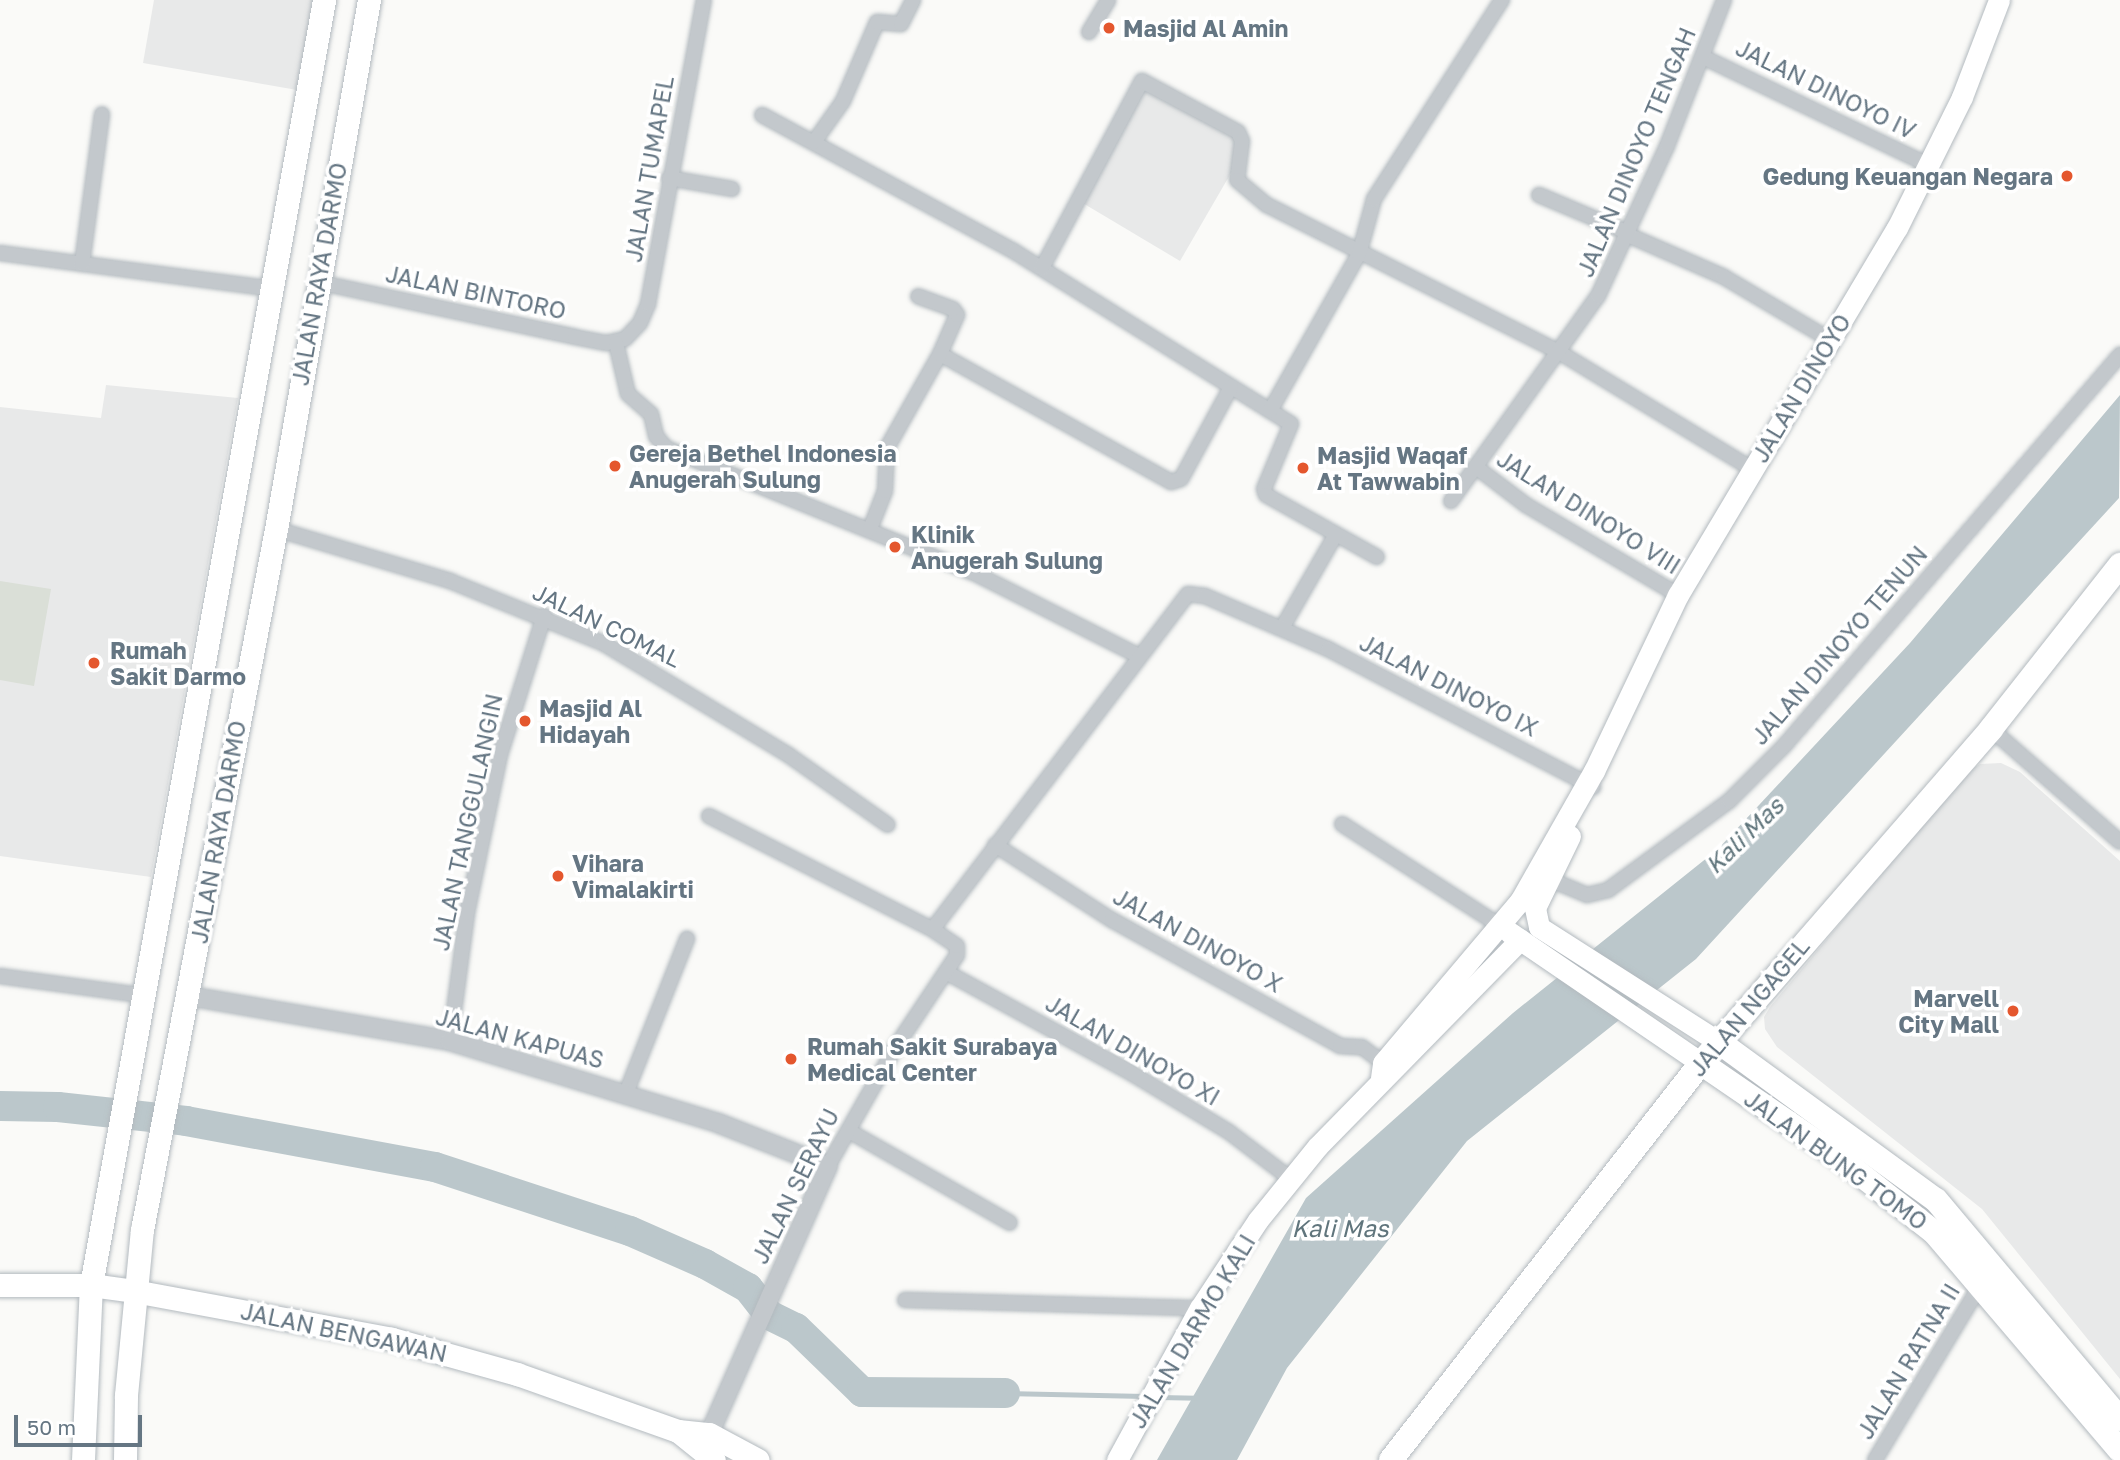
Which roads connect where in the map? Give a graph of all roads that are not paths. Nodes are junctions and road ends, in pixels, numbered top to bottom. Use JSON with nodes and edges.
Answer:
{"nodes":[{"id":1,"x":324,"y":0,"type":"edge"},
{"id":2,"x":369,"y":0,"type":"edge"},
{"id":3,"x":704,"y":0,"type":"edge"},
{"id":4,"x":913,"y":0,"type":"edge"},
{"id":5,"x":1108,"y":0,"type":"edge"},
{"id":6,"x":1502,"y":0,"type":"edge"},
{"id":7,"x":1724,"y":0,"type":"edge"},
{"id":8,"x":1998,"y":0,"type":"edge"},
{"id":9,"x":1089,"y":32,"type":"dead end"},
{"id":10,"x":1703,"y":57,"type":"junction"},
{"id":11,"x":103,"y":114,"type":"dead end"},
{"id":12,"x":762,"y":115,"type":"dead end"},
{"id":13,"x":814,"y":142,"type":"junction"},
{"id":14,"x":1928,"y":165,"type":"junction"},
{"id":15,"x":669,"y":178,"type":"junction"},
{"id":16,"x":732,"y":189,"type":"dead end"},
{"id":17,"x":1539,"y":195,"type":"dead end"},
{"id":18,"x":1629,"y":234,"type":"junction"},
{"id":19,"x":0,"y":253,"type":"edge"},
{"id":20,"x":1359,"y":254,"type":"junction"},
{"id":21,"x":82,"y":264,"type":"junction"},
{"id":22,"x":1042,"y":268,"type":"junction"},
{"id":23,"x":317,"y":282,"type":"junction"},
{"id":24,"x":273,"y":289,"type":"junction"},
{"id":25,"x":918,"y":296,"type":"dead end"},
{"id":26,"x":1829,"y":339,"type":"junction"},
{"id":27,"x":621,"y":341,"type":"junction"},
{"id":28,"x":1559,"y":352,"type":"junction"},
{"id":29,"x":940,"y":354,"type":"junction"},
{"id":30,"x":2120,"y":355,"type":"edge"},
{"id":31,"x":1225,"y":383,"type":"junction"},
{"id":32,"x":1270,"y":411,"type":"junction"},
{"id":33,"x":1476,"y":467,"type":"junction"},
{"id":34,"x":1752,"y":469,"type":"junction"},
{"id":35,"x":1451,"y":501,"type":"dead end"},
{"id":36,"x":276,"y":529,"type":"junction"},
{"id":37,"x":870,"y":529,"type":"junction"},
{"id":38,"x":1336,"y":534,"type":"junction"},
{"id":39,"x":1377,"y":557,"type":"dead end"},
{"id":40,"x":2120,"y":565,"type":"edge"},
{"id":41,"x":1678,"y":594,"type":"junction"},
{"id":42,"x":544,"y":616,"type":"junction"},
{"id":43,"x":1282,"y":628,"type":"junction"},
{"id":44,"x":1138,"y":655,"type":"junction"},
{"id":45,"x":1990,"y":729,"type":"junction"},
{"id":46,"x":1590,"y":780,"type":"junction"},
{"id":47,"x":709,"y":816,"type":"dead end"},
{"id":48,"x":1342,"y":824,"type":"dead end"},
{"id":49,"x":888,"y":825,"type":"dead end"},
{"id":50,"x":2120,"y":842,"type":"edge"},
{"id":51,"x":995,"y":845,"type":"junction"},
{"id":52,"x":1549,"y":879,"type":"junction"},
{"id":53,"x":1502,"y":927,"type":"junction"},
{"id":54,"x":934,"y":930,"type":"junction"},
{"id":55,"x":687,"y":939,"type":"dead end"},
{"id":56,"x":1536,"y":942,"type":"junction"},
{"id":57,"x":946,"y":972,"type":"junction"},
{"id":58,"x":0,"y":976,"type":"edge"},
{"id":59,"x":140,"y":995,"type":"junction"},
{"id":60,"x":188,"y":996,"type":"junction"},
{"id":61,"x":450,"y":1041,"type":"junction"},
{"id":62,"x":1719,"y":1042,"type":"junction"},
{"id":63,"x":1701,"y":1063,"type":"junction"},
{"id":64,"x":1386,"y":1071,"type":"junction"},
{"id":65,"x":626,"y":1093,"type":"junction"},
{"id":66,"x":849,"y":1131,"type":"junction"},
{"id":67,"x":828,"y":1166,"type":"junction"},
{"id":68,"x":1291,"y":1179,"type":"junction"},
{"id":69,"x":1010,"y":1223,"type":"dead end"},
{"id":70,"x":91,"y":1285,"type":"junction"},
{"id":71,"x":0,"y":1286,"type":"edge"},
{"id":72,"x":1980,"y":1286,"type":"junction"},
{"id":73,"x":134,"y":1291,"type":"junction"},
{"id":74,"x":905,"y":1300,"type":"dead end"},
{"id":75,"x":1200,"y":1308,"type":"junction"},
{"id":76,"x":2120,"y":1419,"type":"edge"},
{"id":77,"x":2120,"y":1450,"type":"edge"},
{"id":78,"x":705,"y":1452,"type":"edge"},
{"id":79,"x":1396,"y":1458,"type":"edge"},
{"id":80,"x":82,"y":1460,"type":"edge"},
{"id":81,"x":125,"y":1460,"type":"edge"},
{"id":82,"x":758,"y":1460,"type":"edge"},
{"id":83,"x":1117,"y":1460,"type":"edge"},
{"id":84,"x":1875,"y":1460,"type":"edge"}],
"edges":[{"from":1,"to":24,"type":"main road","name":"JALAN RAYA DARMO"},
{"from":2,"to":23,"type":"main road","name":"JALAN RAYA DARMO"},
{"from":3,"to":15,"type":"street","name":"JALAN TUMAPEL"},
{"from":4,"to":13,"type":"street"},
{"from":5,"to":9,"type":"street"},
{"from":6,"to":20,"type":"street"},
{"from":7,"to":10,"type":"street","name":"JALAN DINOYO TENGAH"},
{"from":8,"to":14,"type":"main road","name":"JALAN DINOYO"},
{"from":10,"to":14,"type":"street","name":"JALAN DINOYO IV"},
{"from":10,"to":18,"type":"street","name":"JALAN DINOYO TENGAH"},
{"from":11,"to":21,"type":"street"},
{"from":12,"to":13,"type":"street"},
{"from":13,"to":22,"type":"street"},
{"from":14,"to":26,"type":"main road","name":"JALAN DINOYO"},
{"from":15,"to":16,"type":"street"},
{"from":15,"to":27,"type":"street","name":"JALAN TUMAPEL"},
{"from":17,"to":18,"type":"street"},
{"from":18,"to":26,"type":"street"},
{"from":18,"to":28,"type":"street","name":"JALAN DINOYO TENGAH"},
{"from":19,"to":21,"type":"street"},
{"from":20,"to":22,"type":"street"},
{"from":20,"to":28,"type":"street"},
{"from":20,"to":32,"type":"street"},
{"from":21,"to":24,"type":"street"},
{"from":22,"to":31,"type":"street"},
{"from":23,"to":27,"type":"street","name":"JALAN BINTORO"},
{"from":23,"to":36,"type":"main road","name":"JALAN RAYA DARMO"},
{"from":24,"to":59,"type":"main road","name":"JALAN RAYA DARMO"},
{"from":25,"to":29,"type":"street"},
{"from":26,"to":34,"type":"main road","name":"JALAN DINOYO"},
{"from":27,"to":37,"type":"street"},
{"from":28,"to":33,"type":"street","name":"JALAN DINOYO TENGAH"},
{"from":28,"to":34,"type":"street"},
{"from":29,"to":31,"type":"street"},
{"from":29,"to":37,"type":"street"},
{"from":30,"to":52,"type":"street","name":"JALAN DINOYO TENUN"},
{"from":31,"to":32,"type":"street"},
{"from":32,"to":38,"type":"street"},
{"from":33,"to":35,"type":"street","name":"JALAN DINOYO TENGAH"},
{"from":33,"to":41,"type":"street","name":"JALAN DINOYO VIII"},
{"from":34,"to":41,"type":"main road","name":"JALAN DINOYO"},
{"from":36,"to":42,"type":"street","name":"JALAN COMAL"},
{"from":36,"to":60,"type":"main road","name":"JALAN RAYA DARMO"},
{"from":37,"to":44,"type":"street"},
{"from":38,"to":39,"type":"street"},
{"from":38,"to":43,"type":"street"},
{"from":40,"to":45,"type":"highway","name":"JALAN NGAGEL"},
{"from":41,"to":46,"type":"main road","name":"JALAN DINOYO"},
{"from":42,"to":49,"type":"street","name":"JALAN COMAL"},
{"from":42,"to":61,"type":"street","name":"JALAN TANGGULANGIN"},
{"from":43,"to":44,"type":"street","name":"JALAN DINOYO IX"},
{"from":43,"to":46,"type":"street","name":"JALAN DINOYO IX"},
{"from":44,"to":51,"type":"street"},
{"from":45,"to":50,"type":"street"},
{"from":45,"to":62,"type":"highway","name":"JALAN NGAGEL"},
{"from":46,"to":52,"type":"main road","name":"JALAN DINOYO"},
{"from":46,"to":53,"type":"main road","name":"JALAN DINOYO"},
{"from":47,"to":54,"type":"street"},
{"from":48,"to":53,"type":"street"},
{"from":51,"to":54,"type":"street"},
{"from":51,"to":64,"type":"street","name":"JALAN DINOYO X"},
{"from":52,"to":56,"type":"main road","name":"JALAN DINOYO"},
{"from":53,"to":56,"type":"main road","name":"JALAN BUNG TOMO"},
{"from":53,"to":64,"type":"main road","name":"JALAN DARMO KALI"},
{"from":54,"to":57,"type":"street","name":"JALAN SERAYU"},
{"from":55,"to":65,"type":"street"},
{"from":56,"to":62,"type":"main road","name":"JALAN BUNG TOMO"},
{"from":56,"to":63,"type":"main road","name":"JALAN BUNG TOMO"},
{"from":56,"to":64,"type":"main road","name":"JALAN DARMO KALI"},
{"from":57,"to":66,"type":"street","name":"JALAN SERAYU"},
{"from":57,"to":68,"type":"street","name":"JALAN DINOYO XI"},
{"from":58,"to":59,"type":"street"},
{"from":59,"to":70,"type":"main road","name":"JALAN RAYA DARMO"},
{"from":60,"to":61,"type":"street","name":"JALAN KAPUAS"},
{"from":60,"to":73,"type":"main road","name":"JALAN RAYA DARMO"},
{"from":61,"to":65,"type":"street","name":"JALAN KAPUAS"},
{"from":62,"to":63,"type":"highway","name":"JALAN NGAGEL"},
{"from":62,"to":76,"type":"highway","name":"JALAN BUNG TOMO"},
{"from":63,"to":72,"type":"highway","name":"JALAN BUNG TOMO"},
{"from":63,"to":79,"type":"highway","name":"JALAN NGAGEL"},
{"from":64,"to":68,"type":"main road","name":"JALAN DARMO KALI"},
{"from":65,"to":67,"type":"street","name":"JALAN KAPUAS"},
{"from":66,"to":67,"type":"street","name":"JALAN SERAYU"},
{"from":66,"to":69,"type":"street"},
{"from":67,"to":78,"type":"street","name":"JALAN SERAYU"},
{"from":68,"to":75,"type":"main road","name":"JALAN DARMO KALI"},
{"from":70,"to":71,"type":"main road","name":"JALAN BENGAWAN"},
{"from":70,"to":73,"type":"main road","name":"JALAN BENGAWAN"},
{"from":70,"to":80,"type":"main road","name":"JALAN RAYA DARMO"},
{"from":72,"to":77,"type":"highway","name":"JALAN BUNG TOMO"},
{"from":72,"to":84,"type":"street","name":"JALAN RATNA II"},
{"from":73,"to":78,"type":"main road","name":"JALAN BENGAWAN"},
{"from":73,"to":81,"type":"main road","name":"JALAN RAYA DARMO"},
{"from":74,"to":75,"type":"street"},
{"from":75,"to":83,"type":"main road","name":"JALAN DARMO KALI"},
{"from":78,"to":82,"type":"main road","name":"JALAN BENGAWAN"}]}
